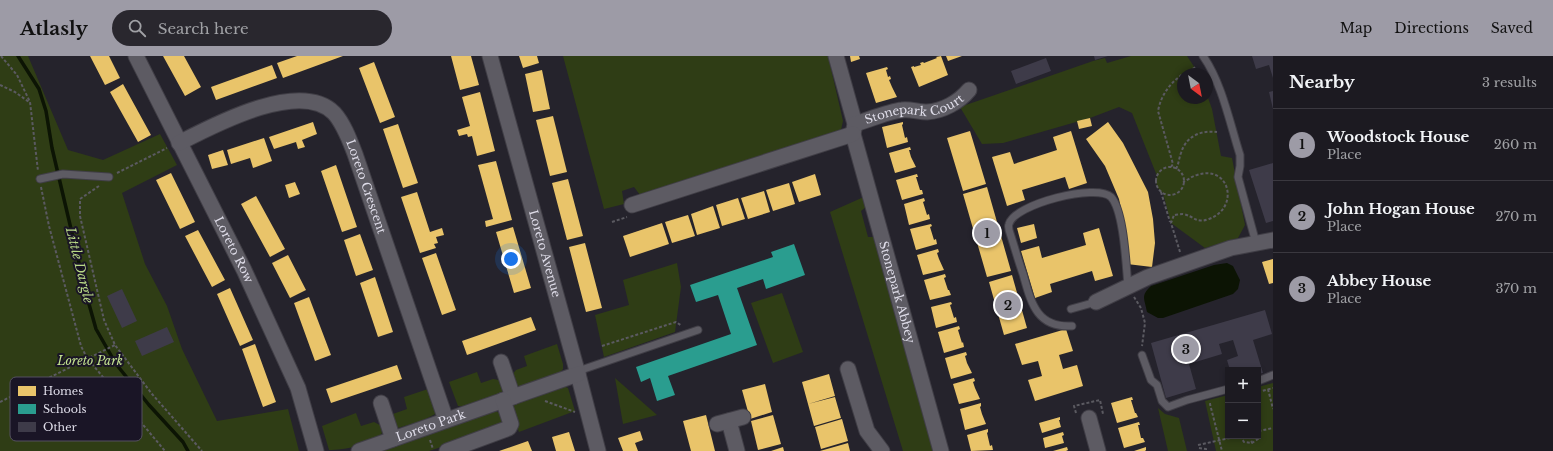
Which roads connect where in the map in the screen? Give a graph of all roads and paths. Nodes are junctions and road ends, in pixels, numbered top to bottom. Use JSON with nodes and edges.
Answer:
{"nodes":[{"id":1,"x":136,"y":56,"type":"edge"},
{"id":2,"x":490,"y":56,"type":"edge"},
{"id":3,"x":836,"y":56,"type":"edge"},
{"id":4,"x":1203,"y":56,"type":"edge"},
{"id":5,"x":0,"y":57,"type":"edge"},
{"id":6,"x":1177,"y":80,"type":"edge"},
{"id":7,"x":0,"y":85,"type":"edge"},
{"id":8,"x":969,"y":90,"type":"dead end"},
{"id":9,"x":30,"y":102,"type":"junction"},
{"id":10,"x":854,"y":129,"type":"junction"},
{"id":11,"x":1217,"y":132,"type":"dead end"},
{"id":12,"x":179,"y":143,"type":"junction"},
{"id":13,"x":1171,"y":167,"type":"junction"},
{"id":14,"x":1176,"y":169,"type":"junction"},
{"id":15,"x":109,"y":177,"type":"junction"},
{"id":16,"x":40,"y":179,"type":"junction"},
{"id":17,"x":1183,"y":182,"type":"junction"},
{"id":18,"x":1161,"y":192,"type":"junction"},
{"id":19,"x":632,"y":205,"type":"dead end"},
{"id":20,"x":1171,"y":223,"type":"junction"},
{"id":21,"x":1273,"y":240,"type":"edge"},
{"id":22,"x":1256,"y":243,"type":"junction"},
{"id":23,"x":1184,"y":264,"type":"junction"},
{"id":24,"x":1128,"y":286,"type":"junction"},
{"id":25,"x":1096,"y":302,"type":"joint"},
{"id":26,"x":1071,"y":309,"type":"dead end"},
{"id":27,"x":1072,"y":326,"type":"dead end"},
{"id":28,"x":695,"y":331,"type":"joint"},
{"id":29,"x":115,"y":345,"type":"junction"},
{"id":30,"x":602,"y":346,"type":"dead end"},
{"id":31,"x":1142,"y":355,"type":"joint"},
{"id":32,"x":87,"y":358,"type":"junction"},
{"id":33,"x":501,"y":362,"type":"dead end"},
{"id":34,"x":848,"y":369,"type":"dead end"},
{"id":35,"x":578,"y":374,"type":"junction"},
{"id":36,"x":1273,"y":375,"type":"edge"},
{"id":37,"x":49,"y":377,"type":"edge"},
{"id":38,"x":103,"y":377,"type":"edge"},
{"id":39,"x":139,"y":377,"type":"edge"},
{"id":40,"x":1261,"y":380,"type":"edge"},
{"id":41,"x":142,"y":381,"type":"edge"},
{"id":42,"x":1273,"y":388,"type":"edge"},
{"id":43,"x":1268,"y":389,"type":"junction"},
{"id":44,"x":1225,"y":390,"type":"edge"},
{"id":45,"x":1261,"y":391,"type":"edge"},
{"id":46,"x":10,"y":397,"type":"edge"},
{"id":47,"x":508,"y":399,"type":"junction"},
{"id":48,"x":545,"y":401,"type":"dead end"},
{"id":49,"x":0,"y":402,"type":"edge"},
{"id":50,"x":1216,"y":402,"type":"dead end"},
{"id":51,"x":381,"y":403,"type":"dead end"},
{"id":52,"x":1273,"y":409,"type":"edge"},
{"id":53,"x":579,"y":414,"type":"dead end"},
{"id":54,"x":1088,"y":418,"type":"dead end"},
{"id":55,"x":446,"y":420,"type":"junction"},
{"id":56,"x":730,"y":421,"type":"dead end"},
{"id":57,"x":142,"y":424,"type":"edge"},
{"id":58,"x":1273,"y":428,"type":"edge"},
{"id":59,"x":1261,"y":431,"type":"edge"},
{"id":60,"x":393,"y":439,"type":"junction"},
{"id":61,"x":1225,"y":439,"type":"edge"},
{"id":62,"x":1242,"y":439,"type":"edge"},
{"id":63,"x":1251,"y":439,"type":"edge"},
{"id":64,"x":1258,"y":439,"type":"edge"},
{"id":65,"x":1219,"y":440,"type":"junction"},
{"id":66,"x":1252,"y":443,"type":"junction"},
{"id":67,"x":165,"y":451,"type":"edge"},
{"id":68,"x":202,"y":451,"type":"edge"},
{"id":69,"x":316,"y":451,"type":"edge"},
{"id":70,"x":359,"y":451,"type":"edge"},
{"id":71,"x":447,"y":451,"type":"edge"},
{"id":72,"x":598,"y":451,"type":"edge"},
{"id":73,"x":738,"y":451,"type":"edge"},
{"id":74,"x":882,"y":451,"type":"edge"},
{"id":75,"x":941,"y":451,"type":"edge"},
{"id":76,"x":1098,"y":451,"type":"edge"},
{"id":77,"x":1206,"y":451,"type":"edge"},
{"id":78,"x":1222,"y":451,"type":"edge"}],
"edges":[{"from":1,"to":12,"type":"street","name":"Loreto Row"},
{"from":2,"to":35,"type":"street","name":"Loreto Avenue"},
{"from":3,"to":10,"type":"street","name":"Stonepark Abbey"},
{"from":4,"to":22,"type":"lane"},
{"from":5,"to":9,"type":"path"},
{"from":6,"to":13,"type":"path"},
{"from":7,"to":9,"type":"path"},
{"from":8,"to":10,"type":"street","name":"Stonepark Court"},
{"from":9,"to":16,"type":"path"},
{"from":10,"to":19,"type":"street"},
{"from":10,"to":75,"type":"street","name":"Stonepark Abbey"},
{"from":11,"to":14,"type":"path"},
{"from":12,"to":15,"type":"path"},
{"from":12,"to":55,"type":"street","name":"Loreto Crescent"},
{"from":12,"to":69,"type":"street","name":"Loreto Row"},
{"from":13,"to":14,"type":"path"},
{"from":13,"to":18,"type":"path"},
{"from":14,"to":17,"type":"path"},
{"from":15,"to":16,"type":"lane"},
{"from":15,"to":29,"type":"path"},
{"from":16,"to":32,"type":"path"},
{"from":17,"to":18,"type":"path"},
{"from":17,"to":20,"type":"path"},
{"from":18,"to":20,"type":"path"},
{"from":20,"to":23,"type":"path"},
{"from":21,"to":22,"type":"street"},
{"from":22,"to":23,"type":"street"},
{"from":23,"to":24,"type":"street"},
{"from":24,"to":25,"type":"street"},
{"from":24,"to":27,"type":"lane"},
{"from":24,"to":31,"type":"path"},
{"from":25,"to":26,"type":"lane"},
{"from":28,"to":30,"type":"path"},
{"from":28,"to":35,"type":"lane"},
{"from":29,"to":32,"type":"path"},
{"from":29,"to":39,"type":"path"},
{"from":31,"to":44,"type":"lane"},
{"from":32,"to":37,"type":"path"},
{"from":32,"to":38,"type":"path"},
{"from":33,"to":47,"type":"street"},
{"from":34,"to":74,"type":"street"},
{"from":35,"to":47,"type":"street","name":"Loreto Park"},
{"from":35,"to":72,"type":"street","name":"Loreto Avenue"},
{"from":36,"to":40,"type":"lane"},
{"from":41,"to":68,"type":"path"},
{"from":42,"to":43,"type":"path"},
{"from":43,"to":45,"type":"path"},
{"from":43,"to":52,"type":"path"},
{"from":46,"to":49,"type":"path"},
{"from":47,"to":55,"type":"street","name":"Loreto Park"},
{"from":47,"to":71,"type":"street"},
{"from":48,"to":53,"type":"path"},
{"from":50,"to":65,"type":"path"},
{"from":51,"to":60,"type":"street"},
{"from":54,"to":76,"type":"street"},
{"from":55,"to":60,"type":"street","name":"Loreto Park"},
{"from":56,"to":73,"type":"street"},
{"from":57,"to":67,"type":"path"},
{"from":58,"to":59,"type":"path"},
{"from":60,"to":70,"type":"street","name":"Loreto Park"},
{"from":61,"to":65,"type":"path"},
{"from":62,"to":66,"type":"path"},
{"from":63,"to":66,"type":"path"},
{"from":64,"to":66,"type":"path"},
{"from":65,"to":77,"type":"path"},
{"from":65,"to":78,"type":"path"}]}
